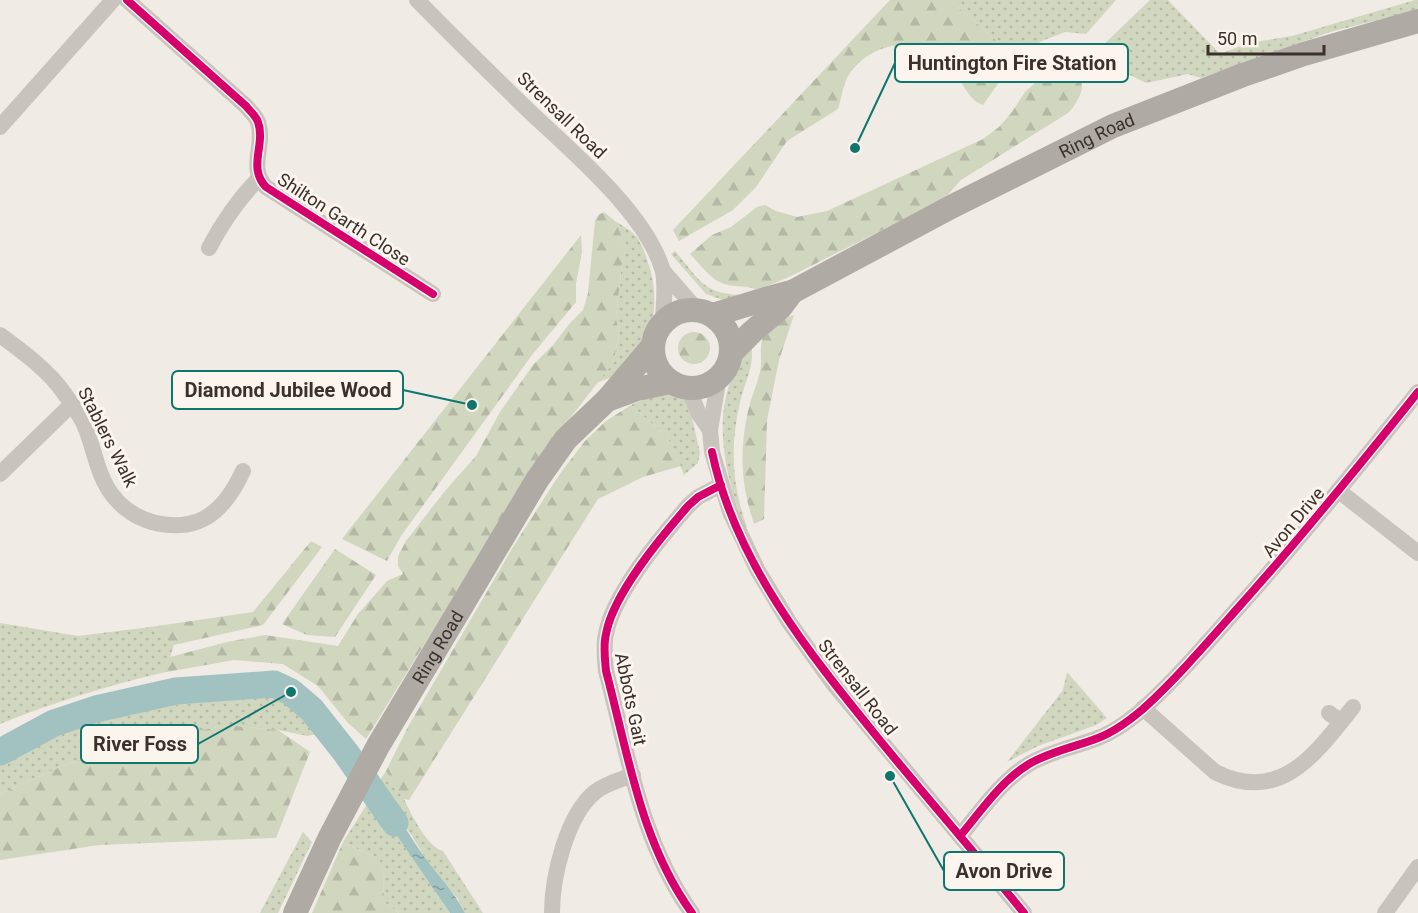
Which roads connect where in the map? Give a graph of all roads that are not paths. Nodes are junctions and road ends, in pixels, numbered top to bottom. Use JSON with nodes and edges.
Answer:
{"nodes":[{"id":1,"x":112,"y":0,"type":"edge"},
{"id":2,"x":128,"y":0,"type":"edge"},
{"id":3,"x":417,"y":0,"type":"edge"},
{"id":4,"x":1418,"y":21,"type":"edge"},
{"id":5,"x":0,"y":127,"type":"edge"},
{"id":6,"x":258,"y":179,"type":"junction"},
{"id":7,"x":209,"y":248,"type":"dead end"},
{"id":8,"x":663,"y":270,"type":"junction"},
{"id":9,"x":792,"y":292,"type":"junction"},
{"id":10,"x":433,"y":294,"type":"dead end"},
{"id":11,"x":705,"y":313,"type":"junction"},
{"id":12,"x":663,"y":322,"type":"junction"},
{"id":13,"x":0,"y":335,"type":"edge"},
{"id":14,"x":652,"y":347,"type":"junction"},
{"id":15,"x":731,"y":353,"type":"junction"},
{"id":16,"x":719,"y":377,"type":"junction"},
{"id":17,"x":679,"y":385,"type":"junction"},
{"id":18,"x":1418,"y":392,"type":"edge"},
{"id":19,"x":607,"y":400,"type":"junction"},
{"id":20,"x":71,"y":405,"type":"junction"},
{"id":21,"x":710,"y":430,"type":"junction"},
{"id":22,"x":243,"y":471,"type":"dead end"},
{"id":23,"x":0,"y":474,"type":"edge"},
{"id":24,"x":721,"y":485,"type":"junction"},
{"id":25,"x":1339,"y":491,"type":"junction"},
{"id":26,"x":1418,"y":553,"type":"edge"},
{"id":27,"x":1353,"y":707,"type":"dead end"},
{"id":28,"x":1143,"y":708,"type":"junction"},
{"id":29,"x":633,"y":775,"type":"junction"},
{"id":30,"x":960,"y":836,"type":"junction"},
{"id":31,"x":1418,"y":867,"type":"edge"},
{"id":32,"x":295,"y":913,"type":"edge"},
{"id":33,"x":552,"y":913,"type":"edge"},
{"id":34,"x":693,"y":913,"type":"edge"},
{"id":35,"x":1024,"y":913,"type":"edge"},
{"id":36,"x":1385,"y":913,"type":"edge"}],
"edges":[{"from":1,"to":5,"type":"street"},
{"from":2,"to":6,"type":"street","name":"Shilton Garth Close"},
{"from":3,"to":8,"type":"street","name":"Strensall Road"},
{"from":4,"to":9,"type":"highway","name":"Ring Road"},
{"from":6,"to":7,"type":"street"},
{"from":6,"to":10,"type":"street","name":"Shilton Garth Close"},
{"from":8,"to":11,"type":"street","name":"Strensall Road"},
{"from":8,"to":12,"type":"street","name":"Strensall Road"},
{"from":9,"to":11,"type":"highway","name":"Ring Road"},
{"from":9,"to":15,"type":"highway","name":"Ring Road"},
{"from":11,"to":12,"type":"highway"},
{"from":11,"to":15,"type":"highway"},
{"from":12,"to":14,"type":"highway"},
{"from":13,"to":20,"type":"street","name":"Stablers Walk"},
{"from":14,"to":17,"type":"highway"},
{"from":14,"to":19,"type":"highway","name":"Ring Road"},
{"from":15,"to":16,"type":"highway"},
{"from":16,"to":17,"type":"highway"},
{"from":16,"to":21,"type":"street","name":"Strensall Road"},
{"from":17,"to":19,"type":"highway","name":"Ring Road"},
{"from":17,"to":21,"type":"street","name":"Strensall Road"},
{"from":18,"to":25,"type":"street","name":"Avon Drive"},
{"from":19,"to":32,"type":"highway","name":"Ring Road"},
{"from":20,"to":22,"type":"street","name":"Stablers Walk"},
{"from":20,"to":23,"type":"street"},
{"from":21,"to":24,"type":"street","name":"Strensall Road"},
{"from":24,"to":29,"type":"street","name":"Abbots Gait"},
{"from":24,"to":30,"type":"street","name":"Strensall Road"},
{"from":25,"to":26,"type":"street"},
{"from":25,"to":28,"type":"street","name":"Avon Drive"},
{"from":27,"to":28,"type":"street"},
{"from":28,"to":30,"type":"street","name":"Avon Drive"},
{"from":29,"to":33,"type":"street"},
{"from":29,"to":34,"type":"street","name":"Abbots Gait"},
{"from":30,"to":35,"type":"street","name":"Strensall Road"},
{"from":31,"to":36,"type":"street"}]}
